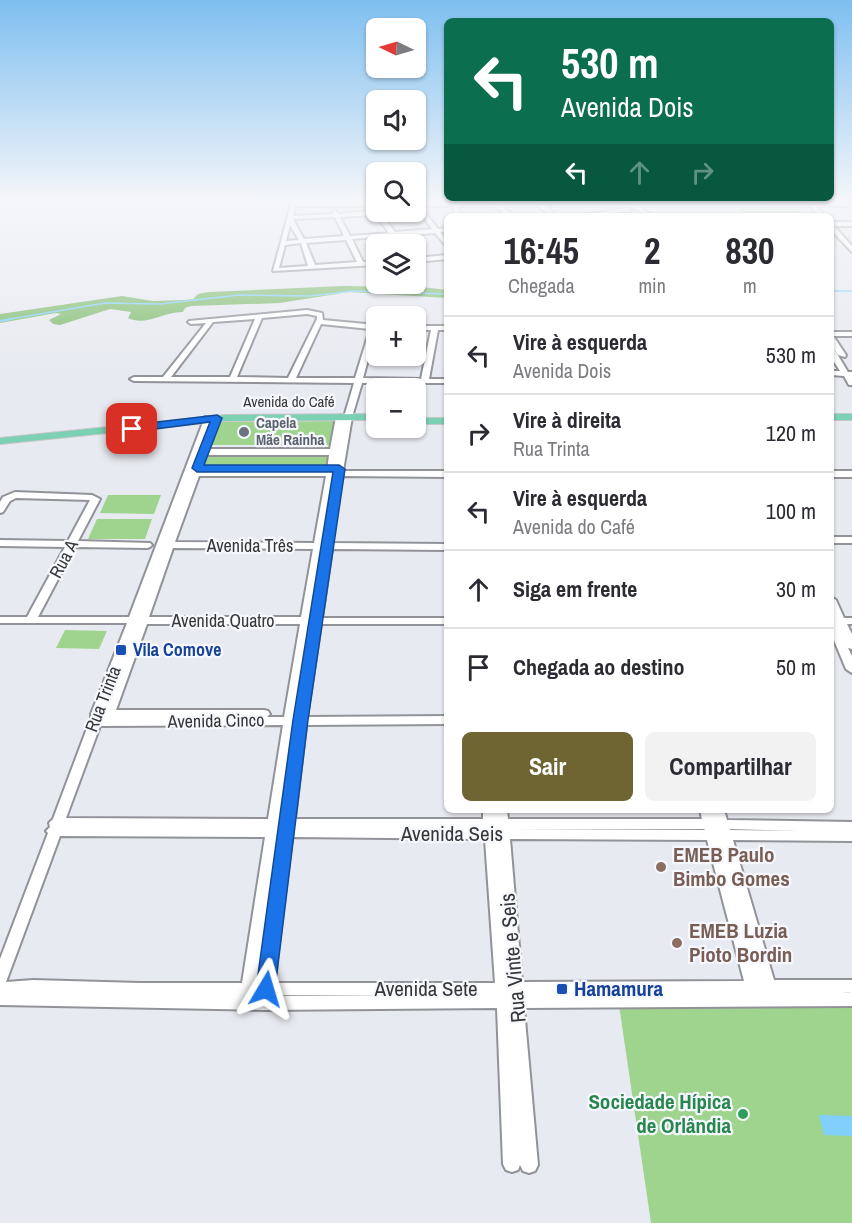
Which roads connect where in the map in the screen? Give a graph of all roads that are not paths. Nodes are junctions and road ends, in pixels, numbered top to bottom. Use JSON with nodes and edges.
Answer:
{"nodes":[{"id":1,"x":278,"y":258,"type":"edge"},
{"id":2,"x":309,"y":258,"type":"edge"},
{"id":3,"x":358,"y":258,"type":"edge"},
{"id":4,"x":361,"y":264,"type":"junction"},
{"id":5,"x":366,"y":264,"type":"edge"},
{"id":6,"x":312,"y":267,"type":"junction"},
{"id":7,"x":255,"y":317,"type":"junction"},
{"id":8,"x":191,"y":322,"type":"dead end"},
{"id":9,"x":210,"y":322,"type":"junction"},
{"id":10,"x":319,"y":322,"type":"junction"},
{"id":11,"x":366,"y":326,"type":"edge"},
{"id":12,"x":426,"y":328,"type":"edge"},
{"id":13,"x":435,"y":328,"type":"junction"},
{"id":14,"x":444,"y":328,"type":"edge"},
{"id":15,"x":834,"y":333,"type":"edge"},
{"id":16,"x":852,"y":333,"type":"edge"},
{"id":17,"x":834,"y":344,"type":"edge"},
{"id":18,"x":834,"y":354,"type":"edge"},
{"id":19,"x":366,"y":357,"type":"edge"},
{"id":20,"x":850,"y":371,"type":"edge"},
{"id":21,"x":834,"y":372,"type":"edge"},
{"id":22,"x":425,"y":378,"type":"edge"},
{"id":23,"x":134,"y":379,"type":"dead end"},
{"id":24,"x":165,"y":379,"type":"junction"},
{"id":25,"x":229,"y":380,"type":"junction"},
{"id":26,"x":291,"y":380,"type":"junction"},
{"id":27,"x":359,"y":380,"type":"junction"},
{"id":28,"x":366,"y":380,"type":"edge"},
{"id":29,"x":426,"y":380,"type":"edge"},
{"id":30,"x":444,"y":381,"type":"edge"},
{"id":31,"x":852,"y":383,"type":"edge"},
{"id":32,"x":834,"y":418,"type":"edge"},
{"id":33,"x":852,"y":418,"type":"edge"},
{"id":34,"x":344,"y":419,"type":"junction"},
{"id":35,"x":366,"y":419,"type":"edge"},
{"id":36,"x":426,"y":419,"type":"edge"},
{"id":37,"x":444,"y":419,"type":"edge"},
{"id":38,"x":212,"y":420,"type":"junction"},
{"id":39,"x":0,"y":441,"type":"edge"},
{"id":40,"x":205,"y":448,"type":"junction"},
{"id":41,"x":334,"y":449,"type":"junction"},
{"id":42,"x":834,"y":469,"type":"edge"},
{"id":43,"x":852,"y":469,"type":"edge"},
{"id":44,"x":192,"y":471,"type":"junction"},
{"id":45,"x":334,"y":471,"type":"junction"},
{"id":46,"x":444,"y":471,"type":"edge"},
{"id":47,"x":834,"y":474,"type":"edge"},
{"id":48,"x":852,"y":474,"type":"edge"},
{"id":49,"x":0,"y":510,"type":"edge"},
{"id":50,"x":834,"y":540,"type":"edge"},
{"id":51,"x":852,"y":540,"type":"edge"},
{"id":52,"x":444,"y":541,"type":"edge"},
{"id":53,"x":0,"y":543,"type":"edge"},
{"id":54,"x":166,"y":543,"type":"junction"},
{"id":55,"x":323,"y":543,"type":"junction"},
{"id":56,"x":71,"y":544,"type":"junction"},
{"id":57,"x":147,"y":545,"type":"dead end"},
{"id":58,"x":834,"y":546,"type":"edge"},
{"id":59,"x":852,"y":546,"type":"edge"},
{"id":60,"x":444,"y":547,"type":"edge"},
{"id":61,"x":852,"y":614,"type":"edge"},
{"id":62,"x":444,"y":615,"type":"edge"},
{"id":63,"x":139,"y":618,"type":"junction"},
{"id":64,"x":311,"y":618,"type":"junction"},
{"id":65,"x":837,"y":619,"type":"edge"},
{"id":66,"x":0,"y":620,"type":"edge"},
{"id":67,"x":32,"y":620,"type":"junction"},
{"id":68,"x":444,"y":621,"type":"edge"},
{"id":69,"x":852,"y":646,"type":"edge"},
{"id":70,"x":852,"y":669,"type":"edge"},
{"id":71,"x":444,"y":714,"type":"edge"},
{"id":72,"x":296,"y":717,"type":"junction"},
{"id":73,"x":101,"y":718,"type":"junction"},
{"id":74,"x":444,"y":720,"type":"edge"},
{"id":75,"x":496,"y":823,"type":"edge"},
{"id":76,"x":715,"y":823,"type":"edge"},
{"id":77,"x":55,"y":827,"type":"junction"},
{"id":78,"x":852,"y":827,"type":"edge"},
{"id":79,"x":279,"y":829,"type":"junction"},
{"id":80,"x":852,"y":836,"type":"edge"},
{"id":81,"x":0,"y":979,"type":"edge"},
{"id":82,"x":852,"y":986,"type":"edge"},
{"id":83,"x":0,"y":989,"type":"edge"},
{"id":84,"x":763,"y":993,"type":"junction"},
{"id":85,"x":510,"y":995,"type":"junction"},
{"id":86,"x":248,"y":996,"type":"junction"},
{"id":87,"x":265,"y":996,"type":"junction"},
{"id":88,"x":0,"y":998,"type":"edge"},
{"id":89,"x":852,"y":999,"type":"edge"},
{"id":90,"x":520,"y":1164,"type":"dead end"}],
"edges":[{"from":1,"to":6,"type":"street"},
{"from":2,"to":6,"type":"street"},
{"from":3,"to":4,"type":"street"},
{"from":4,"to":5,"type":"street"},
{"from":4,"to":6,"type":"street"},
{"from":7,"to":9,"type":"street"},
{"from":7,"to":10,"type":"street"},
{"from":7,"to":25,"type":"street"},
{"from":8,"to":9,"type":"street"},
{"from":9,"to":24,"type":"street"},
{"from":10,"to":11,"type":"street"},
{"from":10,"to":26,"type":"street"},
{"from":12,"to":13,"type":"street"},
{"from":13,"to":14,"type":"street"},
{"from":13,"to":22,"type":"street"},
{"from":15,"to":16,"type":"street"},
{"from":17,"to":20,"type":"street"},
{"from":18,"to":20,"type":"street"},
{"from":19,"to":27,"type":"street"},
{"from":20,"to":21,"type":"street"},
{"from":20,"to":31,"type":"street"},
{"from":23,"to":24,"type":"street"},
{"from":24,"to":25,"type":"street"},
{"from":25,"to":26,"type":"street"},
{"from":26,"to":27,"type":"street"},
{"from":27,"to":28,"type":"street"},
{"from":27,"to":34,"type":"street"},
{"from":29,"to":30,"type":"street"},
{"from":32,"to":33,"type":"main road"},
{"from":34,"to":35,"type":"main road","name":"Avenida do Café"},
{"from":34,"to":38,"type":"main road","name":"Avenida do Café"},
{"from":34,"to":41,"type":"street"},
{"from":34,"to":45,"type":"street"},
{"from":36,"to":37,"type":"main road"},
{"from":38,"to":39,"type":"main road","name":"Avenida do Café"},
{"from":38,"to":40,"type":"street","name":"Rua Trinta"},
{"from":38,"to":44,"type":"street","name":"Rua Trinta"},
{"from":40,"to":41,"type":"street"},
{"from":40,"to":44,"type":"street","name":"Rua Trinta"},
{"from":41,"to":45,"type":"street"},
{"from":42,"to":43,"type":"street"},
{"from":44,"to":45,"type":"street"},
{"from":44,"to":54,"type":"street","name":"Rua Trinta"},
{"from":45,"to":46,"type":"street"},
{"from":45,"to":55,"type":"street"},
{"from":47,"to":48,"type":"street"},
{"from":49,"to":56,"type":"street","name":"Rua A"},
{"from":50,"to":51,"type":"street"},
{"from":52,"to":55,"type":"street","name":"Avenida Três"},
{"from":53,"to":56,"type":"street"},
{"from":54,"to":55,"type":"street","name":"Avenida Três"},
{"from":54,"to":63,"type":"street","name":"Rua Trinta"},
{"from":55,"to":60,"type":"street","name":"Avenida Três"},
{"from":55,"to":64,"type":"street"},
{"from":56,"to":57,"type":"street"},
{"from":56,"to":67,"type":"street","name":"Rua A"},
{"from":58,"to":59,"type":"street"},
{"from":61,"to":65,"type":"street"},
{"from":62,"to":64,"type":"street","name":"Avenida Quatro"},
{"from":63,"to":64,"type":"street","name":"Avenida Quatro"},
{"from":63,"to":67,"type":"street","name":"Avenida Quatro"},
{"from":63,"to":73,"type":"street","name":"Rua Trinta"},
{"from":64,"to":68,"type":"street","name":"Avenida Quatro"},
{"from":64,"to":72,"type":"street"},
{"from":65,"to":69,"type":"street"},
{"from":65,"to":70,"type":"street"},
{"from":66,"to":67,"type":"street","name":"Avenida Quatro"},
{"from":71,"to":72,"type":"street","name":"Avenida Cinco"},
{"from":72,"to":73,"type":"street","name":"Avenida Cinco"},
{"from":72,"to":74,"type":"street","name":"Avenida Cinco"},
{"from":72,"to":79,"type":"street"},
{"from":73,"to":77,"type":"street","name":"Rua Trinta"},
{"from":75,"to":76,"type":"street","name":"Avenida Seis"},
{"from":75,"to":79,"type":"street","name":"Avenida Seis"},
{"from":75,"to":85,"type":"street","name":"Rua Vinte e Seis"},
{"from":76,"to":78,"type":"street","name":"Avenida Seis"},
{"from":76,"to":80,"type":"street","name":"Avenida Seis"},
{"from":76,"to":84,"type":"street"},
{"from":77,"to":79,"type":"street","name":"Avenida Seis"},
{"from":77,"to":81,"type":"street","name":"Rua Trinta"},
{"from":79,"to":86,"type":"street"},
{"from":79,"to":87,"type":"street"},
{"from":82,"to":84,"type":"street","name":"Avenida Sete"},
{"from":83,"to":86,"type":"street","name":"Avenida Sete"},
{"from":84,"to":85,"type":"street","name":"Avenida Sete"},
{"from":84,"to":89,"type":"street","name":"Avenida Sete"},
{"from":85,"to":87,"type":"street","name":"Avenida Sete"},
{"from":85,"to":90,"type":"street","name":"Rua Vinte e Seis"},
{"from":86,"to":87,"type":"street","name":"Avenida Sete"},
{"from":86,"to":88,"type":"street","name":"Avenida Sete"}]}
